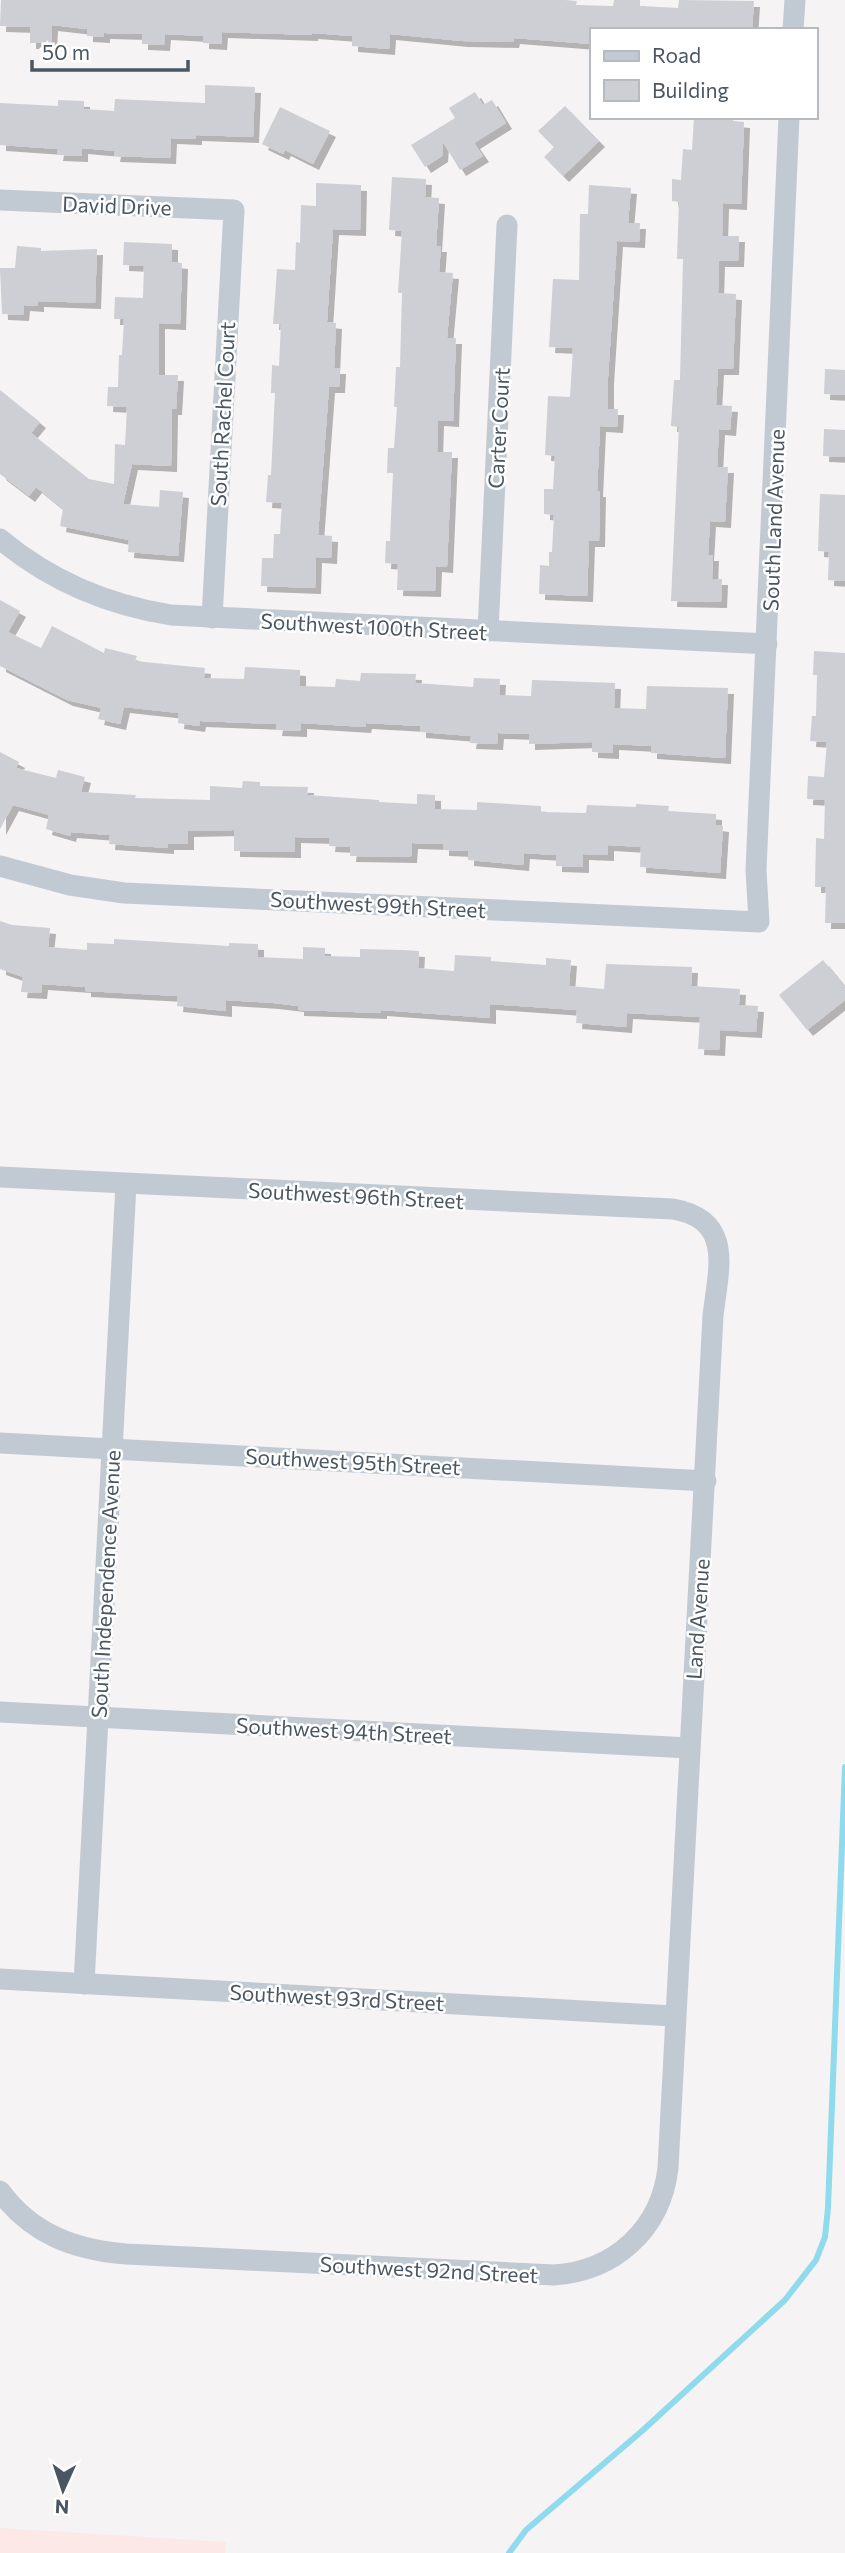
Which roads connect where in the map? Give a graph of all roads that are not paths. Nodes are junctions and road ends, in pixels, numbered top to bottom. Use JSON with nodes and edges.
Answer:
{"nodes":[{"id":1,"x":795,"y":0,"type":"edge"},
{"id":2,"x":793,"y":28,"type":"edge"},
{"id":3,"x":789,"y":119,"type":"edge"},
{"id":4,"x":0,"y":200,"type":"edge"},
{"id":5,"x":234,"y":210,"type":"joint"},
{"id":6,"x":507,"y":225,"type":"dead end"},
{"id":7,"x":0,"y":539,"type":"edge"},
{"id":8,"x":212,"y":618,"type":"junction"},
{"id":9,"x":488,"y":631,"type":"junction"},
{"id":10,"x":767,"y":644,"type":"junction"},
{"id":11,"x":0,"y":866,"type":"edge"},
{"id":12,"x":760,"y":922,"type":"joint"},
{"id":13,"x":0,"y":1177,"type":"edge"},
{"id":14,"x":126,"y":1184,"type":"junction"},
{"id":15,"x":708,"y":1226,"type":"joint"},
{"id":16,"x":0,"y":1443,"type":"edge"},
{"id":17,"x":113,"y":1448,"type":"junction"},
{"id":18,"x":706,"y":1481,"type":"junction"},
{"id":19,"x":0,"y":1712,"type":"edge"},
{"id":20,"x":98,"y":1717,"type":"junction"},
{"id":21,"x":688,"y":1748,"type":"junction"},
{"id":22,"x":0,"y":1979,"type":"edge"},
{"id":23,"x":84,"y":1984,"type":"junction"},
{"id":24,"x":674,"y":2016,"type":"junction"},
{"id":25,"x":0,"y":2191,"type":"edge"}],
"edges":[{"from":1,"to":2,"type":"street"},
{"from":3,"to":10,"type":"street","name":"South Land Avenue"},
{"from":4,"to":5,"type":"street","name":"David Drive"},
{"from":5,"to":8,"type":"street","name":"South Rachel Court"},
{"from":6,"to":9,"type":"street","name":"Carter Court"},
{"from":7,"to":8,"type":"street","name":"Southwest 100th Street"},
{"from":8,"to":9,"type":"street","name":"Southwest 100th Street"},
{"from":9,"to":10,"type":"street","name":"Southwest 100th Street"},
{"from":10,"to":12,"type":"street","name":"South Land Avenue"},
{"from":11,"to":12,"type":"street","name":"Southwest 99th Street"},
{"from":13,"to":14,"type":"street","name":"Southwest 96th Street"},
{"from":14,"to":15,"type":"street","name":"Southwest 96th Street"},
{"from":14,"to":17,"type":"street","name":"South Independence Avenue"},
{"from":15,"to":18,"type":"street","name":"Land Avenue"},
{"from":16,"to":17,"type":"street","name":"Southwest 95th Street"},
{"from":17,"to":18,"type":"street","name":"Southwest 95th Street"},
{"from":17,"to":20,"type":"street","name":"South Independence Avenue"},
{"from":18,"to":21,"type":"street","name":"Land Avenue"},
{"from":19,"to":20,"type":"street","name":"Southwest 94th Street"},
{"from":20,"to":21,"type":"street","name":"Southwest 94th Street"},
{"from":20,"to":23,"type":"street","name":"South Independence Avenue"},
{"from":21,"to":24,"type":"street","name":"Land Avenue"},
{"from":22,"to":23,"type":"street","name":"Southwest 93rd Street"},
{"from":23,"to":24,"type":"street","name":"Southwest 93rd Street"},
{"from":24,"to":25,"type":"street","name":"Southwest 92nd Street"}]}
